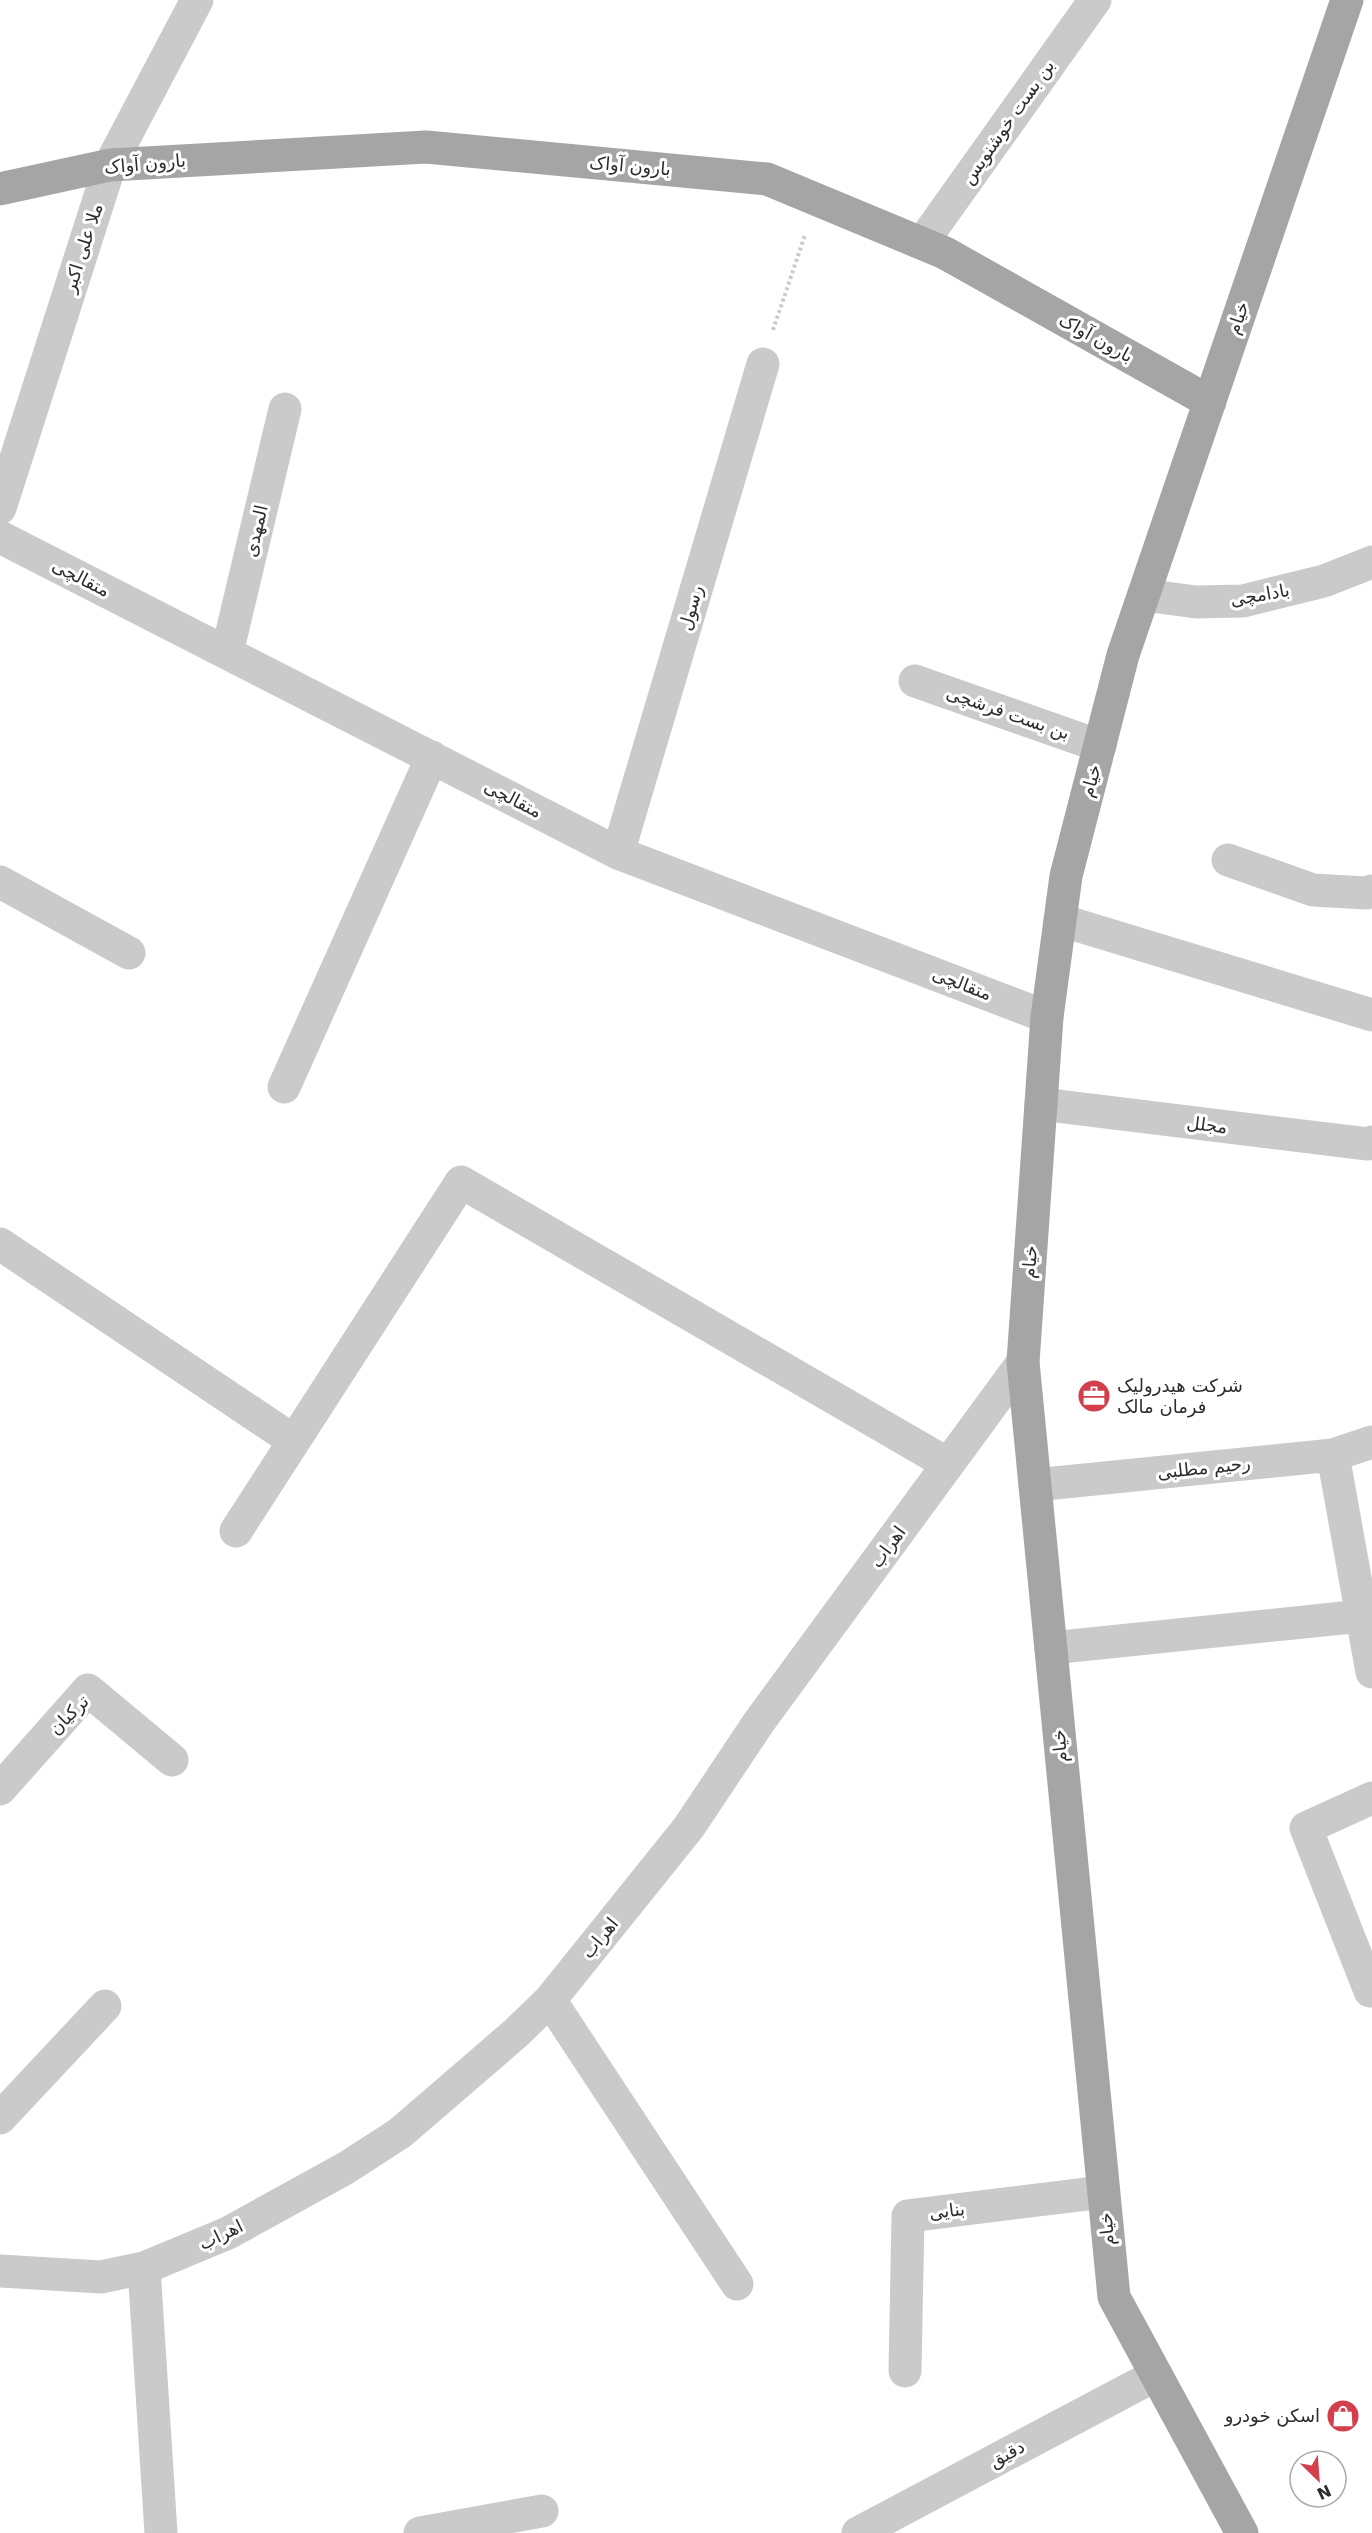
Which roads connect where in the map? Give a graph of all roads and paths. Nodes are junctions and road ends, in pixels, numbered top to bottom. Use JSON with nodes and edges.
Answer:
{"nodes":[{"id":1,"x":197,"y":0,"type":"edge"},
{"id":2,"x":1095,"y":0,"type":"edge"},
{"id":3,"x":1347,"y":0,"type":"edge"},
{"id":4,"x":110,"y":165,"type":"junction"},
{"id":5,"x":0,"y":189,"type":"edge"},
{"id":6,"x":816,"y":200,"type":"junction"},
{"id":7,"x":922,"y":243,"type":"junction"},
{"id":8,"x":763,"y":364,"type":"joint"},
{"id":9,"x":1210,"y":402,"type":"junction"},
{"id":10,"x":285,"y":409,"type":"dead end"},
{"id":11,"x":0,"y":508,"type":"edge"},
{"id":12,"x":0,"y":537,"type":"edge"},
{"id":13,"x":1372,"y":562,"type":"edge"},
{"id":14,"x":1144,"y":595,"type":"junction"},
{"id":15,"x":228,"y":653,"type":"junction"},
{"id":16,"x":915,"y":681,"type":"dead end"},
{"id":17,"x":1100,"y":746,"type":"junction"},
{"id":18,"x":432,"y":757,"type":"junction"},
{"id":19,"x":618,"y":853,"type":"junction"},
{"id":20,"x":1228,"y":860,"type":"dead end"},
{"id":21,"x":0,"y":882,"type":"edge"},
{"id":22,"x":1372,"y":891,"type":"edge"},
{"id":23,"x":1060,"y":920,"type":"junction"},
{"id":24,"x":129,"y":953,"type":"dead end"},
{"id":25,"x":1372,"y":1015,"type":"edge"},
{"id":26,"x":1047,"y":1017,"type":"junction"},
{"id":27,"x":284,"y":1087,"type":"dead end"},
{"id":28,"x":1041,"y":1104,"type":"junction"},
{"id":29,"x":1372,"y":1142,"type":"edge"},
{"id":30,"x":0,"y":1244,"type":"edge"},
{"id":31,"x":1023,"y":1362,"type":"junction"},
{"id":32,"x":294,"y":1441,"type":"junction"},
{"id":33,"x":1372,"y":1442,"type":"edge"},
{"id":34,"x":1333,"y":1455,"type":"junction"},
{"id":35,"x":948,"y":1464,"type":"junction"},
{"id":36,"x":1035,"y":1485,"type":"junction"},
{"id":37,"x":236,"y":1531,"type":"dead end"},
{"id":38,"x":1362,"y":1616,"type":"junction"},
{"id":39,"x":1051,"y":1647,"type":"junction"},
{"id":40,"x":1372,"y":1672,"type":"edge"},
{"id":41,"x":172,"y":1760,"type":"dead end"},
{"id":42,"x":0,"y":1790,"type":"edge"},
{"id":43,"x":1372,"y":1798,"type":"edge"},
{"id":44,"x":1370,"y":1991,"type":"dead end"},
{"id":45,"x":550,"y":2000,"type":"junction"},
{"id":46,"x":105,"y":2006,"type":"dead end"},
{"id":47,"x":0,"y":2118,"type":"edge"},
{"id":48,"x":1103,"y":2192,"type":"junction"},
{"id":49,"x":144,"y":2268,"type":"junction"},
{"id":50,"x":0,"y":2271,"type":"edge"},
{"id":51,"x":737,"y":2284,"type":"dead end"},
{"id":52,"x":905,"y":2371,"type":"dead end"},
{"id":53,"x":1156,"y":2375,"type":"junction"},
{"id":54,"x":542,"y":2511,"type":"dead end"},
{"id":55,"x":161,"y":2533,"type":"edge"},
{"id":56,"x":420,"y":2533,"type":"edge"},
{"id":57,"x":858,"y":2533,"type":"edge"},
{"id":58,"x":1242,"y":2533,"type":"edge"}],
"edges":[{"from":1,"to":4,"type":"street","name":"ملا علی اکبر"},
{"from":2,"to":7,"type":"street","name":"بن بست خوشنویس"},
{"from":3,"to":9,"type":"main road","name":"خیام"},
{"from":4,"to":5,"type":"main road","name":"بارون آواک"},
{"from":4,"to":6,"type":"main road","name":"بارون آواک"},
{"from":4,"to":11,"type":"street","name":"ملا علی اکبر"},
{"from":6,"to":7,"type":"main road","name":"بارون آواک"},
{"from":6,"to":8,"type":"path"},
{"from":7,"to":9,"type":"main road","name":"بارون آواک"},
{"from":8,"to":19,"type":"street","name":"رسول"},
{"from":9,"to":14,"type":"main road","name":"خیام"},
{"from":10,"to":15,"type":"street","name":"المهدی"},
{"from":12,"to":15,"type":"street","name":"متقالچی"},
{"from":13,"to":14,"type":"street","name":"بادامچی"},
{"from":14,"to":17,"type":"main road","name":"خیام"},
{"from":15,"to":18,"type":"street","name":"متقالچی"},
{"from":16,"to":17,"type":"street","name":"بن بست فرشچی"},
{"from":17,"to":23,"type":"main road","name":"خیام"},
{"from":18,"to":19,"type":"street","name":"متقالچی"},
{"from":18,"to":27,"type":"street"},
{"from":19,"to":26,"type":"street","name":"متقالچی"},
{"from":20,"to":22,"type":"street"},
{"from":21,"to":24,"type":"street"},
{"from":23,"to":25,"type":"street"},
{"from":23,"to":26,"type":"main road","name":"خیام"},
{"from":26,"to":28,"type":"main road","name":"خیام"},
{"from":28,"to":29,"type":"street","name":"مجلل"},
{"from":28,"to":31,"type":"main road","name":"خیام"},
{"from":30,"to":32,"type":"street"},
{"from":31,"to":35,"type":"street","name":"اهراب"},
{"from":31,"to":36,"type":"main road","name":"خیام"},
{"from":32,"to":35,"type":"street"},
{"from":32,"to":37,"type":"street"},
{"from":33,"to":34,"type":"street","name":"رحیم مطلبی"},
{"from":34,"to":36,"type":"street","name":"رحیم مطلبی"},
{"from":34,"to":38,"type":"street"},
{"from":35,"to":45,"type":"street","name":"اهراب"},
{"from":36,"to":39,"type":"main road","name":"خیام"},
{"from":38,"to":39,"type":"street"},
{"from":38,"to":40,"type":"street"},
{"from":39,"to":48,"type":"main road","name":"خیام"},
{"from":41,"to":42,"type":"street","name":"ترکیان"},
{"from":43,"to":44,"type":"street"},
{"from":45,"to":49,"type":"street","name":"اهراب"},
{"from":45,"to":51,"type":"street"},
{"from":46,"to":47,"type":"street"},
{"from":48,"to":52,"type":"street","name":"بنایی"},
{"from":48,"to":53,"type":"main road","name":"خیام"},
{"from":49,"to":50,"type":"street","name":"اهراب"},
{"from":49,"to":55,"type":"street"},
{"from":53,"to":57,"type":"street","name":"دقیق"},
{"from":53,"to":58,"type":"main road","name":"خیام"},
{"from":54,"to":56,"type":"street"}]}
